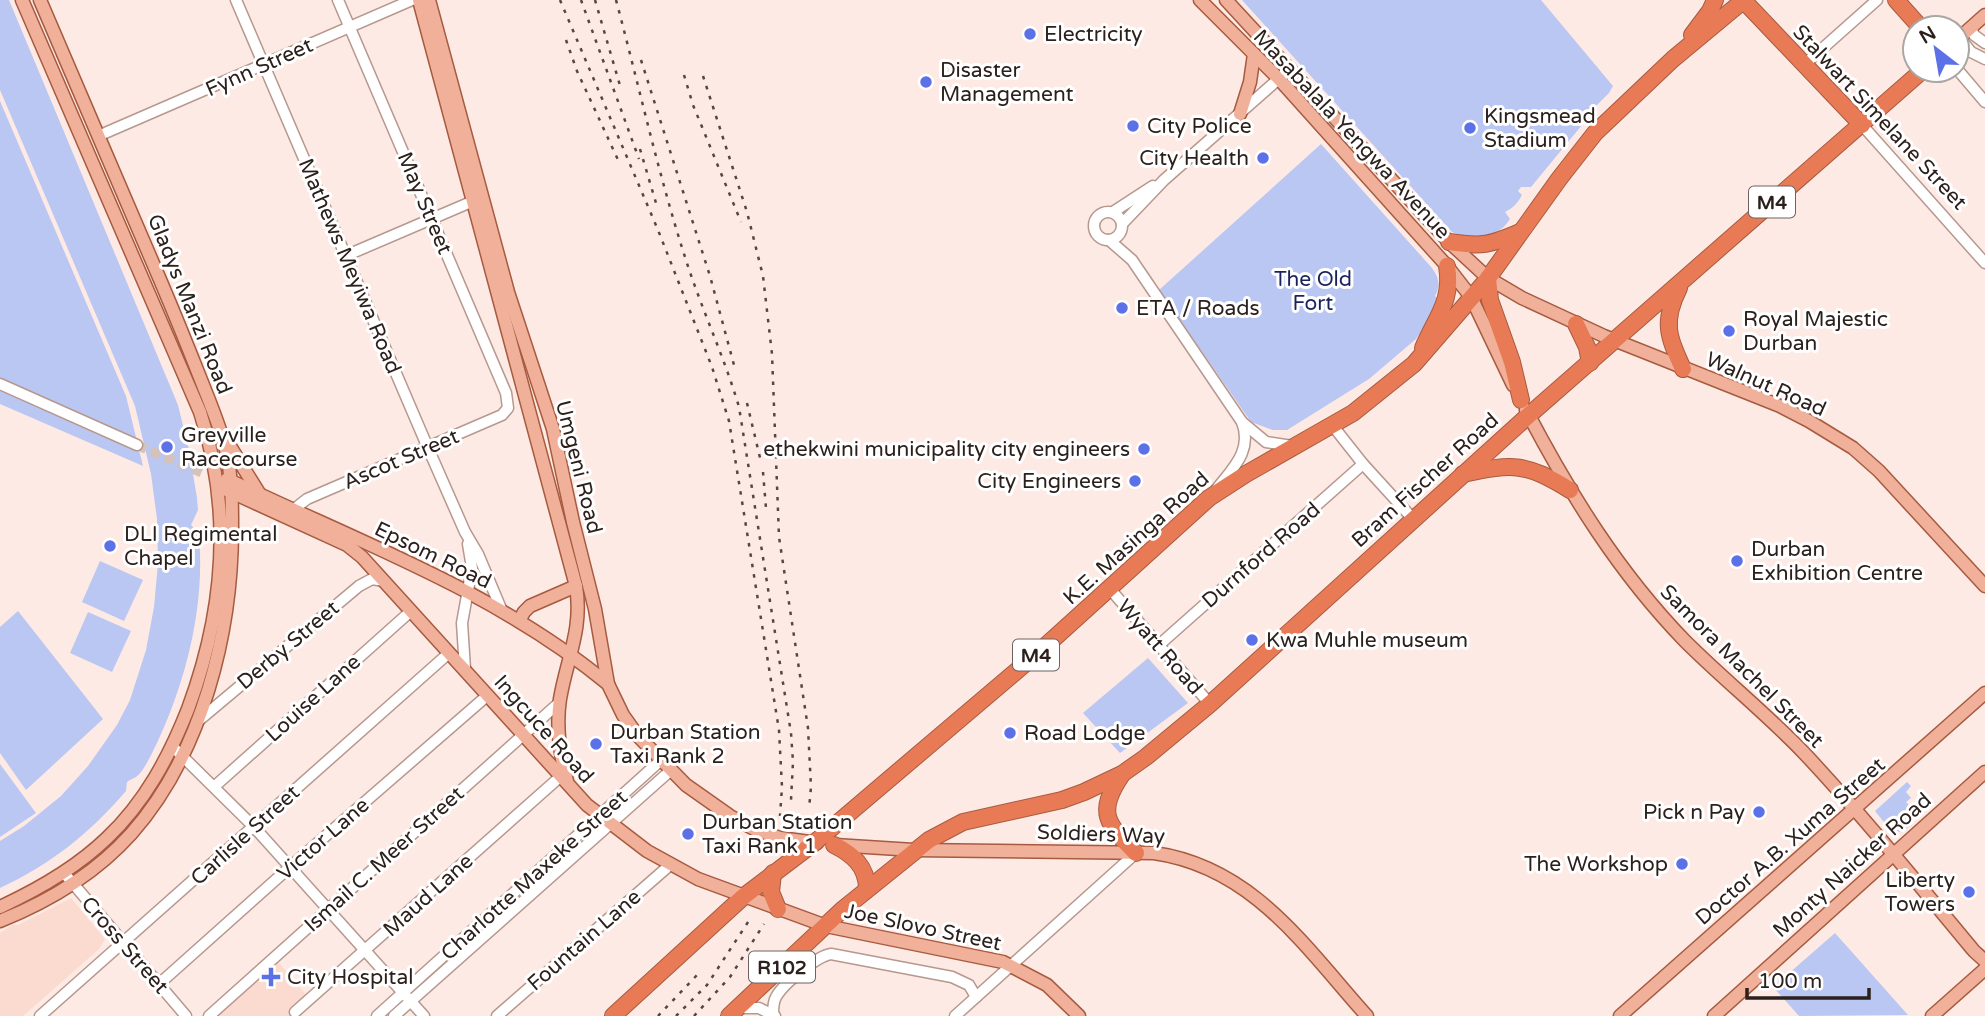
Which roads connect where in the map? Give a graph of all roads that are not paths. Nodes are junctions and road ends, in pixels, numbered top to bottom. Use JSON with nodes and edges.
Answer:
{"nodes":[{"id":1,"x":22,"y":0,"type":"edge"},
{"id":2,"x":40,"y":0,"type":"edge"},
{"id":3,"x":236,"y":0,"type":"edge"},
{"id":4,"x":338,"y":0,"type":"edge"},
{"id":5,"x":412,"y":0,"type":"edge"},
{"id":6,"x":419,"y":0,"type":"edge"},
{"id":7,"x":429,"y":0,"type":"edge"},
{"id":8,"x":1200,"y":0,"type":"edge"},
{"id":9,"x":1227,"y":0,"type":"edge"},
{"id":10,"x":1715,"y":0,"type":"edge"},
{"id":11,"x":1743,"y":0,"type":"edge"},
{"id":12,"x":1877,"y":0,"type":"edge"},
{"id":13,"x":1896,"y":0,"type":"edge"},
{"id":14,"x":1908,"y":14,"type":"edge"},
{"id":15,"x":1985,"y":15,"type":"edge"},
{"id":16,"x":350,"y":27,"type":"junction"},
{"id":17,"x":1971,"y":28,"type":"joint"},
{"id":18,"x":1985,"y":43,"type":"edge"},
{"id":19,"x":1254,"y":54,"type":"junction"},
{"id":20,"x":1673,"y":59,"type":"junction"},
{"id":21,"x":264,"y":65,"type":"junction"},
{"id":22,"x":1805,"y":65,"type":"junction"},
{"id":23,"x":1291,"y":68,"type":"junction"},
{"id":24,"x":1279,"y":79,"type":"junction"},
{"id":25,"x":1907,"y":84,"type":"edge"},
{"id":26,"x":1970,"y":84,"type":"edge"},
{"id":27,"x":1985,"y":102,"type":"edge"},
{"id":28,"x":1240,"y":114,"type":"junction"},
{"id":29,"x":1862,"y":125,"type":"junction"},
{"id":30,"x":102,"y":134,"type":"junction"},
{"id":31,"x":83,"y":142,"type":"junction"},
{"id":32,"x":1164,"y":180,"type":"junction"},
{"id":33,"x":477,"y":199,"type":"junction"},
{"id":34,"x":1113,"y":212,"type":"junction"},
{"id":35,"x":432,"y":219,"type":"junction"},
{"id":36,"x":1121,"y":228,"type":"junction"},
{"id":37,"x":1521,"y":232,"type":"junction"},
{"id":38,"x":1109,"y":240,"type":"junction"},
{"id":39,"x":1449,"y":243,"type":"junction"},
{"id":40,"x":345,"y":256,"type":"junction"},
{"id":41,"x":1983,"y":257,"type":"edge"},
{"id":42,"x":1132,"y":260,"type":"junction"},
{"id":43,"x":1447,"y":266,"type":"junction"},
{"id":44,"x":1488,"y":278,"type":"junction"},
{"id":45,"x":1683,"y":279,"type":"junction"},
{"id":46,"x":502,"y":294,"type":"junction"},
{"id":47,"x":1471,"y":297,"type":"junction"},
{"id":48,"x":1576,"y":324,"type":"junction"},
{"id":49,"x":181,"y":330,"type":"junction"},
{"id":50,"x":167,"y":336,"type":"junction"},
{"id":51,"x":1615,"y":341,"type":"junction"},
{"id":52,"x":1418,"y":360,"type":"junction"},
{"id":53,"x":1590,"y":363,"type":"junction"},
{"id":54,"x":1683,"y":369,"type":"junction"},
{"id":55,"x":0,"y":384,"type":"edge"},
{"id":56,"x":1521,"y":400,"type":"junction"},
{"id":57,"x":508,"y":408,"type":"joint"},
{"id":58,"x":1529,"y":415,"type":"junction"},
{"id":59,"x":1242,"y":422,"type":"junction"},
{"id":60,"x":1333,"y":426,"type":"junction"},
{"id":61,"x":553,"y":429,"type":"junction"},
{"id":62,"x":220,"y":430,"type":"junction"},
{"id":63,"x":536,"y":433,"type":"junction"},
{"id":64,"x":137,"y":445,"type":"tunnel mouth"},
{"id":65,"x":1298,"y":446,"type":"junction"},
{"id":66,"x":428,"y":448,"type":"junction"},
{"id":67,"x":1363,"y":464,"type":"junction"},
{"id":68,"x":1463,"y":474,"type":"junction"},
{"id":69,"x":211,"y":477,"type":"junction"},
{"id":70,"x":230,"y":480,"type":"junction"},
{"id":71,"x":1570,"y":491,"type":"junction"},
{"id":72,"x":232,"y":494,"type":"junction"},
{"id":73,"x":260,"y":495,"type":"junction"},
{"id":74,"x":1209,"y":498,"type":"junction"},
{"id":75,"x":293,"y":510,"type":"junction"},
{"id":76,"x":1414,"y":520,"type":"junction"},
{"id":77,"x":465,"y":532,"type":"junction"},
{"id":78,"x":348,"y":545,"type":"joint"},
{"id":79,"x":384,"y":580,"type":"junction"},
{"id":80,"x":576,"y":586,"type":"junction"},
{"id":81,"x":1985,"y":586,"type":"edge"},
{"id":82,"x":1110,"y":589,"type":"junction"},
{"id":83,"x":468,"y":593,"type":"junction"},
{"id":84,"x":411,"y":611,"type":"junction"},
{"id":85,"x":502,"y":611,"type":"junction"},
{"id":86,"x":519,"y":621,"type":"junction"},
{"id":87,"x":1159,"y":645,"type":"junction"},
{"id":88,"x":449,"y":653,"type":"junction"},
{"id":89,"x":571,"y":655,"type":"junction"},
{"id":90,"x":464,"y":669,"type":"junction"},
{"id":91,"x":608,"y":684,"type":"junction"},
{"id":92,"x":1985,"y":693,"type":"edge"},
{"id":93,"x":488,"y":695,"type":"junction"},
{"id":94,"x":560,"y":702,"type":"junction"},
{"id":95,"x":1210,"y":704,"type":"junction"},
{"id":96,"x":196,"y":723,"type":"junction"},
{"id":97,"x":524,"y":734,"type":"junction"},
{"id":98,"x":172,"y":746,"type":"junction"},
{"id":99,"x":183,"y":755,"type":"junction"},
{"id":100,"x":660,"y":761,"type":"junction"},
{"id":101,"x":670,"y":771,"type":"junction"},
{"id":102,"x":1985,"y":772,"type":"edge"},
{"id":103,"x":1122,"y":774,"type":"junction"},
{"id":104,"x":564,"y":780,"type":"junction"},
{"id":105,"x":215,"y":786,"type":"junction"},
{"id":106,"x":1854,"y":810,"type":"junction"},
{"id":107,"x":600,"y":817,"type":"junction"},
{"id":108,"x":611,"y":825,"type":"junction"},
{"id":109,"x":254,"y":827,"type":"junction"},
{"id":110,"x":814,"y":843,"type":"junction"},
{"id":111,"x":834,"y":845,"type":"junction"},
{"id":112,"x":914,"y":850,"type":"junction"},
{"id":113,"x":1136,"y":853,"type":"junction"},
{"id":114,"x":1893,"y":854,"type":"junction"},
{"id":115,"x":670,"y":865,"type":"junction"},
{"id":116,"x":290,"y":867,"type":"junction"},
{"id":117,"x":64,"y":873,"type":"junction"},
{"id":118,"x":773,"y":873,"type":"junction"},
{"id":119,"x":533,"y":883,"type":"junction"},
{"id":120,"x":73,"y":885,"type":"junction"},
{"id":121,"x":867,"y":889,"type":"junction"},
{"id":122,"x":743,"y":897,"type":"junction"},
{"id":123,"x":0,"y":906,"type":"edge"},
{"id":124,"x":328,"y":909,"type":"junction"},
{"id":125,"x":778,"y":909,"type":"junction"},
{"id":126,"x":0,"y":921,"type":"edge"},
{"id":127,"x":826,"y":926,"type":"junction"},
{"id":128,"x":123,"y":943,"type":"junction"},
{"id":129,"x":366,"y":950,"type":"junction"},
{"id":130,"x":1985,"y":961,"type":"edge"},
{"id":131,"x":1012,"y":966,"type":"junction"},
{"id":132,"x":1985,"y":969,"type":"edge"},
{"id":133,"x":159,"y":984,"type":"junction"},
{"id":134,"x":407,"y":996,"type":"junction"},
{"id":135,"x":976,"y":997,"type":"junction"},
{"id":136,"x":295,"y":1012,"type":"dead end"},
{"id":137,"x":734,"y":1012,"type":"edge"},
{"id":138,"x":774,"y":1015,"type":"edge"},
{"id":139,"x":40,"y":1016,"type":"edge"},
{"id":140,"x":186,"y":1016,"type":"edge"},
{"id":141,"x":209,"y":1016,"type":"edge"},
{"id":142,"x":377,"y":1016,"type":"edge"},
{"id":143,"x":394,"y":1016,"type":"edge"},
{"id":144,"x":424,"y":1016,"type":"edge"},
{"id":145,"x":497,"y":1016,"type":"edge"},
{"id":146,"x":613,"y":1016,"type":"edge"},
{"id":147,"x":956,"y":1016,"type":"edge"},
{"id":148,"x":1079,"y":1016,"type":"edge"},
{"id":149,"x":1367,"y":1016,"type":"edge"},
{"id":150,"x":1620,"y":1016,"type":"edge"},
{"id":151,"x":1714,"y":1016,"type":"edge"},
{"id":152,"x":1932,"y":1016,"type":"edge"}],
"edges":[{"from":1,"to":31,"type":"main road","name":"Gladys Manzi Road"},
{"from":2,"to":30,"type":"main road","name":"Gladys Manzi Road"},
{"from":3,"to":21,"type":"street","name":"Mathews Meyiwa Road"},
{"from":4,"to":16,"type":"street","name":"May Street"},
{"from":5,"to":16,"type":"street","name":"Fynn Street"},
{"from":6,"to":33,"type":"main road","name":"Umgeni Road"},
{"from":7,"to":33,"type":"main road","name":"Umgeni Road"},
{"from":8,"to":19,"type":"main road","name":"Masabalala Yengwa Avenue"},
{"from":9,"to":23,"type":"main road","name":"Masabalala Yengwa Avenue"},
{"from":10,"to":20,"type":"highway"},
{"from":11,"to":20,"type":"highway","name":"K.E. Masinga Road","number":"M4"},
{"from":11,"to":22,"type":"highway","name":"Stalwart Simelane Street","number":"M4"},
{"from":12,"to":22,"type":"street"},
{"from":13,"to":14,"type":"highway"},
{"from":15,"to":17,"type":"main road"},
{"from":16,"to":21,"type":"street","name":"Fynn Street"},
{"from":16,"to":35,"type":"street","name":"May Street"},
{"from":17,"to":18,"type":"street"},
{"from":19,"to":24,"type":"main road","name":"Masabalala Yengwa Avenue"},
{"from":19,"to":28,"type":"main road"},
{"from":20,"to":37,"type":"highway","name":"K.E. Masinga Road","number":"M4"},
{"from":21,"to":30,"type":"street","name":"Fynn Street"},
{"from":21,"to":40,"type":"street","name":"Mathews Meyiwa Road"},
{"from":22,"to":29,"type":"highway","name":"Stalwart Simelane Street","number":"M4"},
{"from":23,"to":24,"type":"street"},
{"from":23,"to":39,"type":"main road","name":"Masabalala Yengwa Avenue"},
{"from":24,"to":28,"type":"street"},
{"from":24,"to":43,"type":"main road","name":"Masabalala Yengwa Avenue"},
{"from":25,"to":29,"type":"highway","name":"Bram Fischer Road","number":"M4"},
{"from":26,"to":27,"type":"street"},
{"from":28,"to":32,"type":"street"},
{"from":29,"to":41,"type":"street","name":"Stalwart Simelane Street"},
{"from":29,"to":45,"type":"highway","name":"Bram Fischer Road","number":"M4"},
{"from":30,"to":31,"type":"main road"},
{"from":30,"to":49,"type":"main road","name":"Gladys Manzi Road"},
{"from":31,"to":50,"type":"main road","name":"Gladys Manzi Road"},
{"from":32,"to":34,"type":"street"},
{"from":32,"to":36,"type":"street"},
{"from":33,"to":35,"type":"street"},
{"from":33,"to":46,"type":"main road","name":"Umgeni Road"},
{"from":34,"to":36,"type":"street"},
{"from":34,"to":38,"type":"street"},
{"from":35,"to":40,"type":"street"},
{"from":35,"to":57,"type":"street","name":"May Street"},
{"from":36,"to":38,"type":"street"},
{"from":36,"to":42,"type":"street"},
{"from":37,"to":39,"type":"highway"},
{"from":37,"to":44,"type":"highway","name":"K.E. Masinga Road","number":"M4"},
{"from":38,"to":42,"type":"street"},
{"from":39,"to":44,"type":"main road","name":"Masabalala Yengwa Avenue"},
{"from":40,"to":66,"type":"street","name":"Mathews Meyiwa Road"},
{"from":42,"to":59,"type":"street"},
{"from":43,"to":47,"type":"main road","name":"Masabalala Yengwa Avenue"},
{"from":43,"to":52,"type":"highway"},
{"from":44,"to":47,"type":"highway","name":"K.E. Masinga Road","number":"M4"},
{"from":44,"to":48,"type":"main road","name":"Walnut Road"},
{"from":44,"to":56,"type":"highway"},
{"from":45,"to":51,"type":"highway","name":"Bram Fischer Road","number":"M4"},
{"from":45,"to":54,"type":"highway"},
{"from":46,"to":61,"type":"main road","name":"Umgeni Road"},
{"from":46,"to":63,"type":"main road","name":"Umgeni Road"},
{"from":47,"to":52,"type":"highway","name":"K.E. Masinga Road","number":"M4"},
{"from":47,"to":56,"type":"main road","name":"Samora Machel Street"},
{"from":48,"to":51,"type":"main road","name":"Walnut Road"},
{"from":48,"to":53,"type":"highway"},
{"from":49,"to":50,"type":"main road"},
{"from":49,"to":62,"type":"main road","name":"Gladys Manzi Road"},
{"from":50,"to":69,"type":"main road","name":"Gladys Manzi Road"},
{"from":51,"to":53,"type":"highway","name":"Bram Fischer Road","number":"M4"},
{"from":51,"to":54,"type":"main road","name":"Walnut Road"},
{"from":52,"to":60,"type":"highway","name":"K.E. Masinga Road","number":"M4"},
{"from":53,"to":58,"type":"highway","name":"Bram Fischer Road","number":"M4"},
{"from":54,"to":81,"type":"main road","name":"Walnut Road"},
{"from":55,"to":64,"type":"street"},
{"from":56,"to":58,"type":"main road","name":"Samora Machel Street"},
{"from":57,"to":66,"type":"street","name":"Ascot Street"},
{"from":58,"to":68,"type":"highway","name":"Bram Fischer Road","number":"M4"},
{"from":58,"to":71,"type":"main road","name":"Samora Machel Street"},
{"from":59,"to":65,"type":"street"},
{"from":59,"to":74,"type":"street"},
{"from":60,"to":65,"type":"highway","name":"K.E. Masinga Road","number":"M4"},
{"from":60,"to":67,"type":"street"},
{"from":61,"to":63,"type":"main road"},
{"from":61,"to":91,"type":"main road","name":"Umgeni Road"},
{"from":62,"to":70,"type":"main road","name":"Gladys Manzi Road"},
{"from":62,"to":73,"type":"main road"},
{"from":63,"to":80,"type":"main road","name":"Umgeni Road"},
{"from":65,"to":74,"type":"highway","name":"K.E. Masinga Road","number":"M4"},
{"from":66,"to":75,"type":"street","name":"Ascot Street"},
{"from":66,"to":77,"type":"street","name":"Mathews Meyiwa Road"},
{"from":67,"to":76,"type":"street"},
{"from":67,"to":87,"type":"street","name":"Durnford Road"},
{"from":68,"to":71,"type":"highway"},
{"from":68,"to":76,"type":"highway","name":"Bram Fischer Road","number":"M4"},
{"from":69,"to":70,"type":"main road","name":"Epsom Road"},
{"from":69,"to":72,"type":"main road","name":"Epsom Road"},
{"from":69,"to":98,"type":"main road","name":"Gladys Manzi Road"},
{"from":70,"to":72,"type":"main road","name":"Gladys Manzi Road"},
{"from":70,"to":73,"type":"main road","name":"Epsom Road"},
{"from":71,"to":106,"type":"main road","name":"Samora Machel Street"},
{"from":72,"to":78,"type":"main road","name":"Epsom Road"},
{"from":72,"to":96,"type":"main road","name":"Gladys Manzi Road"},
{"from":73,"to":75,"type":"main road","name":"Epsom Road"},
{"from":74,"to":82,"type":"highway","name":"K.E. Masinga Road","number":"M4"},
{"from":75,"to":83,"type":"main road","name":"Epsom Road"},
{"from":76,"to":95,"type":"highway","name":"Bram Fischer Road","number":"M4"},
{"from":77,"to":83,"type":"street","name":"Mathews Meyiwa Road"},
{"from":77,"to":85,"type":"street","name":"Mathews Meyiwa Road"},
{"from":78,"to":79,"type":"main road","name":"Ingcuce Road"},
{"from":79,"to":84,"type":"main road","name":"Ingcuce Road"},
{"from":79,"to":96,"type":"street","name":"Derby Street"},
{"from":80,"to":86,"type":"main road"},
{"from":80,"to":89,"type":"main road","name":"Umgeni Road"},
{"from":82,"to":87,"type":"street","name":"Wyatt Road"},
{"from":82,"to":110,"type":"highway","name":"K.E. Masinga Road","number":"M4"},
{"from":83,"to":85,"type":"main road","name":"Epsom Road"},
{"from":83,"to":90,"type":"street","name":"Mathews Meyiwa Road"},
{"from":84,"to":88,"type":"main road","name":"Ingcuce Road"},
{"from":84,"to":105,"type":"street","name":"Louise Lane"},
{"from":85,"to":86,"type":"main road","name":"Epsom Road"},
{"from":86,"to":89,"type":"main road","name":"Epsom Road"},
{"from":87,"to":95,"type":"street","name":"Wyatt Road"},
{"from":88,"to":90,"type":"main road","name":"Ingcuce Road"},
{"from":88,"to":109,"type":"street","name":"Carlisle Street"},
{"from":89,"to":91,"type":"main road","name":"Epsom Road"},
{"from":89,"to":94,"type":"main road","name":"Umgeni Road"},
{"from":90,"to":93,"type":"main road","name":"Ingcuce Road"},
{"from":91,"to":100,"type":"main road","name":"Umgeni Road"},
{"from":92,"to":106,"type":"main road","name":"Doctor A.B. Xuma Street"},
{"from":93,"to":97,"type":"main road","name":"Ingcuce Road"},
{"from":93,"to":116,"type":"street","name":"Victor Lane"},
{"from":94,"to":97,"type":"street","name":"Ismail C. Meer Street"},
{"from":94,"to":104,"type":"main road","name":"Umgeni Road"},
{"from":95,"to":103,"type":"highway","name":"Bram Fischer Road","number":"M4"},
{"from":96,"to":99,"type":"main road","name":"Gladys Manzi Road"},
{"from":97,"to":104,"type":"main road","name":"Ingcuce Road"},
{"from":97,"to":124,"type":"street","name":"Ismail C. Meer Street"},
{"from":98,"to":99,"type":"street"},
{"from":98,"to":117,"type":"main road","name":"Gladys Manzi Road"},
{"from":99,"to":105,"type":"street"},
{"from":99,"to":120,"type":"main road","name":"Gladys Manzi Road"},
{"from":100,"to":101,"type":"main road","name":"Umgeni Road"},
{"from":100,"to":107,"type":"street","name":"Charlotte Maxeke Street"},
{"from":101,"to":108,"type":"street","name":"Charlotte Maxeke Street"},
{"from":101,"to":110,"type":"main road","name":"Umgeni Road"},
{"from":102,"to":114,"type":"main road","name":"Monty Naicker Road"},
{"from":103,"to":112,"type":"highway","name":"Bram Fischer Road","number":"M4"},
{"from":103,"to":113,"type":"highway"},
{"from":104,"to":107,"type":"main road","name":"Ingcuce Road","number":"R102"},
{"from":104,"to":129,"type":"street","name":"Maud Lane"},
{"from":105,"to":109,"type":"street"},
{"from":106,"to":114,"type":"main road","name":"Samora Machel Street"},
{"from":106,"to":150,"type":"main road","name":"Doctor A.B. Xuma Street"},
{"from":107,"to":108,"type":"main road","name":"Ingcuce Road","number":"R102"},
{"from":107,"to":119,"type":"street","name":"Charlotte Maxeke Street"},
{"from":108,"to":115,"type":"main road","name":"Ingcuce Road","number":"R102"},
{"from":108,"to":119,"type":"street","name":"Charlotte Maxeke Street"},
{"from":109,"to":116,"type":"street"},
{"from":109,"to":128,"type":"street","name":"Carlisle Street"},
{"from":110,"to":111,"type":"main road","name":"Soldiers Way"},
{"from":110,"to":118,"type":"highway"},
{"from":111,"to":112,"type":"main road","name":"Soldiers Way"},
{"from":111,"to":121,"type":"highway"},
{"from":112,"to":113,"type":"main road","name":"Soldiers Way"},
{"from":112,"to":121,"type":"highway","number":"R102"},
{"from":113,"to":131,"type":"street"},
{"from":113,"to":149,"type":"main road","name":"Soldiers Way"},
{"from":114,"to":130,"type":"main road","name":"Samora Machel Street"},
{"from":114,"to":151,"type":"main road","name":"Monty Naicker Road"},
{"from":115,"to":122,"type":"main road","name":"Ingcuce Road","number":"R102"},
{"from":115,"to":145,"type":"street","name":"Fountain Lane"},
{"from":116,"to":124,"type":"street"},
{"from":116,"to":133,"type":"street","name":"Victor Lane"},
{"from":117,"to":120,"type":"street","name":"Cross Street"},
{"from":117,"to":123,"type":"main road","name":"Gladys Manzi Road"},
{"from":118,"to":122,"type":"highway"},
{"from":118,"to":125,"type":"highway"},
{"from":119,"to":134,"type":"street","name":"Charlotte Maxeke Street"},
{"from":120,"to":126,"type":"main road","name":"Gladys Manzi Road"},
{"from":120,"to":128,"type":"street","name":"Cross Street"},
{"from":121,"to":127,"type":"highway","number":"R102"},
{"from":122,"to":125,"type":"main road","number":"R102"},
{"from":122,"to":146,"type":"highway"},
{"from":124,"to":129,"type":"street"},
{"from":124,"to":141,"type":"street","name":"Ismail C. Meer Street"},
{"from":125,"to":127,"type":"main road","number":"R102"},
{"from":127,"to":131,"type":"main road","name":"Joe Slovo Street"},
{"from":127,"to":137,"type":"highway","number":"R102"},
{"from":128,"to":133,"type":"street","name":"Cross Street"},
{"from":128,"to":139,"type":"street","name":"Carlisle Street"},
{"from":129,"to":134,"type":"street"},
{"from":129,"to":136,"type":"street","name":"Maud Lane"},
{"from":131,"to":135,"type":"street"},
{"from":131,"to":148,"type":"main road","name":"Joe Slovo Street"},
{"from":132,"to":152,"type":"main road"},
{"from":133,"to":140,"type":"street","name":"Cross Street"},
{"from":134,"to":142,"type":"street","name":"Charlotte Maxeke Street"},
{"from":134,"to":143,"type":"street","name":"Charlotte Maxeke Street"},
{"from":134,"to":144,"type":"street"},
{"from":135,"to":138,"type":"street"},
{"from":135,"to":147,"type":"street"},
{"from":137,"to":138,"type":"street"}]}
